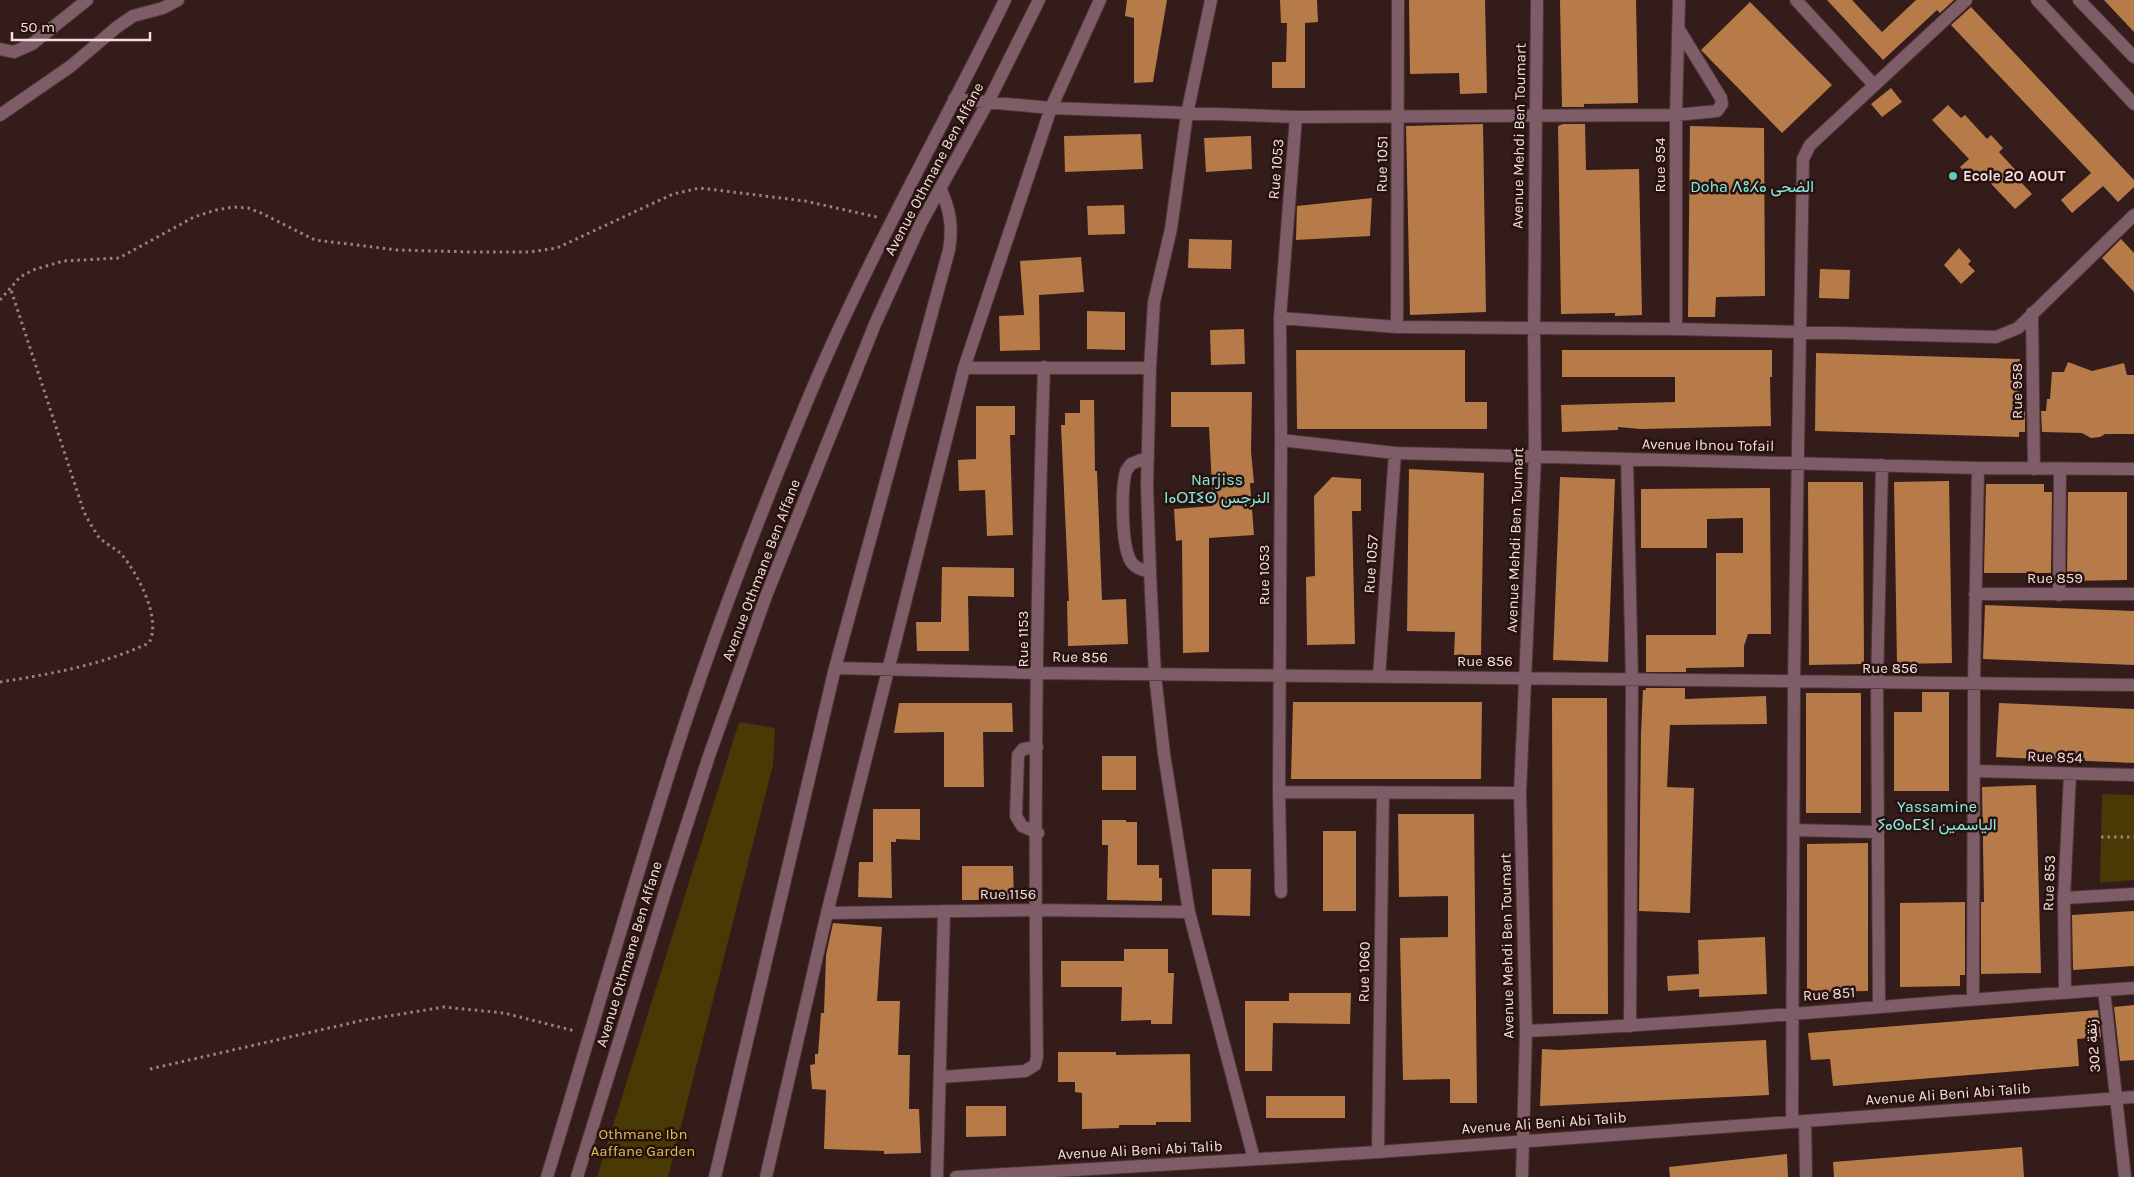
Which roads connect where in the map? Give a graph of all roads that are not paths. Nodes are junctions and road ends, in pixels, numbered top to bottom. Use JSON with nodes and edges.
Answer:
{"nodes":[{"id":1,"x":87,"y":0,"type":"edge"},
{"id":2,"x":178,"y":0,"type":"edge"},
{"id":3,"x":1005,"y":0,"type":"edge"},
{"id":4,"x":1039,"y":0,"type":"edge"},
{"id":5,"x":1100,"y":0,"type":"edge"},
{"id":6,"x":1211,"y":0,"type":"edge"},
{"id":7,"x":1398,"y":0,"type":"edge"},
{"id":8,"x":1537,"y":0,"type":"edge"},
{"id":9,"x":1679,"y":0,"type":"edge"},
{"id":10,"x":1796,"y":0,"type":"edge"},
{"id":11,"x":1966,"y":0,"type":"edge"},
{"id":12,"x":2037,"y":0,"type":"edge"},
{"id":13,"x":2079,"y":0,"type":"edge"},
{"id":14,"x":1678,"y":28,"type":"junction"},
{"id":15,"x":0,"y":49,"type":"edge"},
{"id":16,"x":2134,"y":57,"type":"edge"},
{"id":17,"x":1874,"y":85,"type":"junction"},
{"id":18,"x":954,"y":99,"type":"junction"},
{"id":19,"x":988,"y":102,"type":"junction"},
{"id":20,"x":2134,"y":104,"type":"edge"},
{"id":21,"x":1051,"y":108,"type":"junction"},
{"id":22,"x":1187,"y":114,"type":"junction"},
{"id":23,"x":0,"y":115,"type":"edge"},
{"id":24,"x":1676,"y":115,"type":"junction"},
{"id":25,"x":1399,"y":116,"type":"junction"},
{"id":26,"x":1296,"y":117,"type":"junction"},
{"id":27,"x":1536,"y":117,"type":"junction"},
{"id":28,"x":940,"y":188,"type":"junction"},
{"id":29,"x":2134,"y":215,"type":"edge"},
{"id":30,"x":2032,"y":314,"type":"junction"},
{"id":31,"x":1280,"y":318,"type":"junction"},
{"id":32,"x":1397,"y":327,"type":"junction"},
{"id":33,"x":1534,"y":329,"type":"junction"},
{"id":34,"x":1676,"y":330,"type":"junction"},
{"id":35,"x":1799,"y":333,"type":"junction"},
{"id":36,"x":964,"y":368,"type":"junction"},
{"id":37,"x":1044,"y":368,"type":"junction"},
{"id":38,"x":1150,"y":368,"type":"junction"},
{"id":39,"x":1281,"y":440,"type":"junction"},
{"id":40,"x":1396,"y":453,"type":"junction"},
{"id":41,"x":1148,"y":457,"type":"junction"},
{"id":42,"x":1535,"y":457,"type":"junction"},
{"id":43,"x":1627,"y":459,"type":"junction"},
{"id":44,"x":1799,"y":463,"type":"junction"},
{"id":45,"x":1882,"y":465,"type":"junction"},
{"id":46,"x":1978,"y":468,"type":"junction"},
{"id":47,"x":2034,"y":469,"type":"junction"},
{"id":48,"x":2060,"y":469,"type":"junction"},
{"id":49,"x":2134,"y":469,"type":"edge"},
{"id":50,"x":1150,"y":572,"type":"junction"},
{"id":51,"x":1975,"y":594,"type":"junction"},
{"id":52,"x":2134,"y":594,"type":"edge"},
{"id":53,"x":2059,"y":595,"type":"junction"},
{"id":54,"x":835,"y":668,"type":"junction"},
{"id":55,"x":888,"y":671,"type":"junction"},
{"id":56,"x":1039,"y":673,"type":"junction"},
{"id":57,"x":1155,"y":675,"type":"junction"},
{"id":58,"x":1279,"y":675,"type":"junction"},
{"id":59,"x":1379,"y":676,"type":"junction"},
{"id":60,"x":1525,"y":678,"type":"junction"},
{"id":61,"x":1632,"y":680,"type":"junction"},
{"id":62,"x":1794,"y":682,"type":"junction"},
{"id":63,"x":1877,"y":684,"type":"junction"},
{"id":64,"x":1974,"y":684,"type":"junction"},
{"id":65,"x":2134,"y":685,"type":"edge"},
{"id":66,"x":1038,"y":747,"type":"junction"},
{"id":67,"x":1975,"y":771,"type":"junction"},
{"id":68,"x":2070,"y":774,"type":"junction"},
{"id":69,"x":2134,"y":775,"type":"edge"},
{"id":70,"x":1279,"y":792,"type":"junction"},
{"id":71,"x":1520,"y":792,"type":"junction"},
{"id":72,"x":1383,"y":793,"type":"junction"},
{"id":73,"x":1794,"y":830,"type":"junction"},
{"id":74,"x":1878,"y":832,"type":"junction"},
{"id":75,"x":1038,"y":834,"type":"junction"},
{"id":76,"x":1281,"y":892,"type":"dead end"},
{"id":77,"x":2134,"y":894,"type":"edge"},
{"id":78,"x":2064,"y":898,"type":"junction"},
{"id":79,"x":1036,"y":910,"type":"junction"},
{"id":80,"x":944,"y":911,"type":"junction"},
{"id":81,"x":1189,"y":912,"type":"junction"},
{"id":82,"x":827,"y":913,"type":"junction"},
{"id":83,"x":2134,"y":988,"type":"edge"},
{"id":84,"x":2104,"y":990,"type":"junction"},
{"id":85,"x":2065,"y":993,"type":"junction"},
{"id":86,"x":1973,"y":998,"type":"junction"},
{"id":87,"x":1879,"y":1006,"type":"junction"},
{"id":88,"x":1792,"y":1013,"type":"junction"},
{"id":89,"x":1630,"y":1026,"type":"junction"},
{"id":90,"x":1526,"y":1031,"type":"junction"},
{"id":91,"x":941,"y":1077,"type":"junction"},
{"id":92,"x":2134,"y":1097,"type":"edge"},
{"id":93,"x":2115,"y":1098,"type":"junction"},
{"id":94,"x":1799,"y":1121,"type":"junction"},
{"id":95,"x":1524,"y":1141,"type":"junction"},
{"id":96,"x":1378,"y":1152,"type":"junction"},
{"id":97,"x":1254,"y":1159,"type":"junction"},
{"id":98,"x":547,"y":1177,"type":"edge"},
{"id":99,"x":577,"y":1177,"type":"edge"},
{"id":100,"x":715,"y":1177,"type":"edge"},
{"id":101,"x":766,"y":1177,"type":"edge"},
{"id":102,"x":937,"y":1177,"type":"edge"},
{"id":103,"x":956,"y":1177,"type":"edge"},
{"id":104,"x":1522,"y":1177,"type":"edge"},
{"id":105,"x":1806,"y":1177,"type":"edge"},
{"id":106,"x":2125,"y":1177,"type":"edge"}],
"edges":[{"from":1,"to":15,"type":"street"},
{"from":2,"to":23,"type":"street"},
{"from":3,"to":18,"type":"street","name":"Avenue Othmane Ben Affane"},
{"from":4,"to":19,"type":"street","name":"Avenue Othmane Ben Affane"},
{"from":5,"to":21,"type":"street"},
{"from":6,"to":22,"type":"street"},
{"from":7,"to":25,"type":"street","name":"Rue 1051"},
{"from":8,"to":27,"type":"street","name":"Avenue Mehdi Ben Toumart"},
{"from":9,"to":14,"type":"street","name":"Rue 954"},
{"from":10,"to":17,"type":"street"},
{"from":11,"to":17,"type":"street"},
{"from":12,"to":20,"type":"street"},
{"from":13,"to":16,"type":"street"},
{"from":14,"to":24,"type":"street","name":"Rue 954"},
{"from":14,"to":24,"type":"street"},
{"from":17,"to":35,"type":"street"},
{"from":18,"to":19,"type":"street"},
{"from":18,"to":98,"type":"street","name":"Avenue Othmane Ben Affane"},
{"from":19,"to":21,"type":"street"},
{"from":19,"to":28,"type":"street","name":"Avenue Othmane Ben Affane"},
{"from":21,"to":22,"type":"street"},
{"from":21,"to":36,"type":"street"},
{"from":22,"to":26,"type":"street"},
{"from":22,"to":38,"type":"street"},
{"from":24,"to":27,"type":"street"},
{"from":24,"to":34,"type":"street","name":"Rue 954"},
{"from":25,"to":26,"type":"street"},
{"from":25,"to":27,"type":"street"},
{"from":25,"to":32,"type":"street","name":"Rue 1051"},
{"from":26,"to":31,"type":"street","name":"Rue 1053"},
{"from":27,"to":33,"type":"street","name":"Avenue Mehdi Ben Toumart"},
{"from":28,"to":54,"type":"street"},
{"from":28,"to":99,"type":"street","name":"Avenue Othmane Ben Affane"},
{"from":29,"to":30,"type":"street"},
{"from":30,"to":35,"type":"street"},
{"from":30,"to":47,"type":"street","name":"Rue 958"},
{"from":31,"to":32,"type":"street"},
{"from":31,"to":39,"type":"street","name":"Rue 1053"},
{"from":32,"to":33,"type":"street"},
{"from":33,"to":34,"type":"street"},
{"from":33,"to":42,"type":"street","name":"Avenue Mehdi Ben Toumart"},
{"from":34,"to":35,"type":"street"},
{"from":35,"to":44,"type":"street"},
{"from":36,"to":37,"type":"street"},
{"from":36,"to":55,"type":"street"},
{"from":37,"to":38,"type":"street"},
{"from":37,"to":56,"type":"street","name":"Rue 1153"},
{"from":38,"to":41,"type":"street"},
{"from":39,"to":40,"type":"street","name":"Avenue Ibnou Tofail"},
{"from":39,"to":58,"type":"street","name":"Rue 1053"},
{"from":40,"to":42,"type":"street","name":"Avenue Ibnou Tofail"},
{"from":40,"to":59,"type":"street","name":"Rue 1057"},
{"from":41,"to":50,"type":"street"},
{"from":41,"to":50,"type":"street"},
{"from":42,"to":43,"type":"street","name":"Avenue Ibnou Tofail"},
{"from":42,"to":60,"type":"street","name":"Avenue Mehdi Ben Toumart"},
{"from":43,"to":44,"type":"street","name":"Avenue Ibnou Tofail"},
{"from":43,"to":61,"type":"street"},
{"from":44,"to":45,"type":"street","name":"Avenue Ibnou Tofail"},
{"from":44,"to":62,"type":"street"},
{"from":45,"to":46,"type":"street","name":"Avenue Ibnou Tofail"},
{"from":45,"to":63,"type":"street"},
{"from":46,"to":47,"type":"street","name":"Avenue Ibnou Tofail"},
{"from":46,"to":51,"type":"street"},
{"from":47,"to":48,"type":"street","name":"Avenue Ibnou Tofail"},
{"from":48,"to":49,"type":"street","name":"Avenue Ibnou Tofail"},
{"from":48,"to":53,"type":"street"},
{"from":50,"to":57,"type":"street"},
{"from":51,"to":53,"type":"street","name":"Rue 859"},
{"from":51,"to":64,"type":"street"},
{"from":52,"to":53,"type":"street","name":"Rue 859"},
{"from":54,"to":55,"type":"street","name":"Rue 856"},
{"from":54,"to":100,"type":"street"},
{"from":55,"to":56,"type":"street","name":"Rue 856"},
{"from":55,"to":82,"type":"street"},
{"from":56,"to":57,"type":"street","name":"Rue 856"},
{"from":56,"to":66,"type":"street","name":"Rue 1153"},
{"from":57,"to":58,"type":"street","name":"Rue 856"},
{"from":57,"to":81,"type":"street"},
{"from":58,"to":59,"type":"street","name":"Rue 856"},
{"from":58,"to":70,"type":"street","name":"Rue 1053"},
{"from":59,"to":60,"type":"street","name":"Rue 856"},
{"from":60,"to":61,"type":"street","name":"Rue 856"},
{"from":60,"to":71,"type":"street","name":"Avenue Mehdi Ben Toumart"},
{"from":61,"to":62,"type":"street","name":"Rue 856"},
{"from":61,"to":89,"type":"street"},
{"from":62,"to":63,"type":"street","name":"Rue 856"},
{"from":62,"to":73,"type":"street"},
{"from":63,"to":64,"type":"street","name":"Rue 856"},
{"from":63,"to":74,"type":"street"},
{"from":64,"to":65,"type":"street","name":"Rue 856"},
{"from":64,"to":67,"type":"street"},
{"from":66,"to":75,"type":"street","name":"Rue 1153"},
{"from":66,"to":75,"type":"street"},
{"from":67,"to":68,"type":"street","name":"Rue 854"},
{"from":67,"to":86,"type":"street"},
{"from":68,"to":69,"type":"street","name":"Rue 854"},
{"from":68,"to":78,"type":"street","name":"Rue 853"},
{"from":70,"to":72,"type":"street"},
{"from":70,"to":76,"type":"street","name":"Rue 1053"},
{"from":71,"to":72,"type":"street"},
{"from":71,"to":90,"type":"street","name":"Avenue Mehdi Ben Toumart"},
{"from":72,"to":96,"type":"street","name":"Rue 1060"},
{"from":73,"to":74,"type":"street"},
{"from":73,"to":88,"type":"street"},
{"from":74,"to":87,"type":"street"},
{"from":75,"to":79,"type":"street","name":"Rue 1153"},
{"from":77,"to":78,"type":"street"},
{"from":78,"to":85,"type":"street","name":"Rue 853"},
{"from":79,"to":80,"type":"street","name":"Rue 1156"},
{"from":79,"to":81,"type":"street","name":"Rue 1156"},
{"from":79,"to":91,"type":"street","name":"Rue 1153"},
{"from":80,"to":82,"type":"street","name":"Rue 1156"},
{"from":80,"to":91,"type":"street"},
{"from":81,"to":97,"type":"street"},
{"from":82,"to":101,"type":"street"},
{"from":83,"to":84,"type":"street","name":"Rue 851"},
{"from":84,"to":85,"type":"street","name":"Rue 851"},
{"from":84,"to":93,"type":"street","name":"زنقة 302"},
{"from":85,"to":86,"type":"street","name":"Rue 851"},
{"from":86,"to":87,"type":"street","name":"Rue 851"},
{"from":87,"to":88,"type":"street","name":"Rue 851"},
{"from":88,"to":89,"type":"street","name":"Rue 851"},
{"from":88,"to":94,"type":"street"},
{"from":89,"to":90,"type":"street","name":"Rue 851"},
{"from":90,"to":95,"type":"street","name":"Avenue Mehdi Ben Toumart"},
{"from":91,"to":102,"type":"street"},
{"from":92,"to":93,"type":"street","name":"Avenue Ali Beni Abi Talib"},
{"from":93,"to":94,"type":"street","name":"Avenue Ali Beni Abi Talib"},
{"from":93,"to":106,"type":"street","name":"زنقة 302"},
{"from":94,"to":95,"type":"street","name":"Avenue Ali Beni Abi Talib"},
{"from":94,"to":105,"type":"street"},
{"from":95,"to":96,"type":"street","name":"Avenue Ali Beni Abi Talib"},
{"from":95,"to":104,"type":"street","name":"Avenue Mehdi Ben Toumart"},
{"from":96,"to":97,"type":"street","name":"Avenue Ali Beni Abi Talib"},
{"from":97,"to":103,"type":"street","name":"Avenue Ali Beni Abi Talib"}]}
